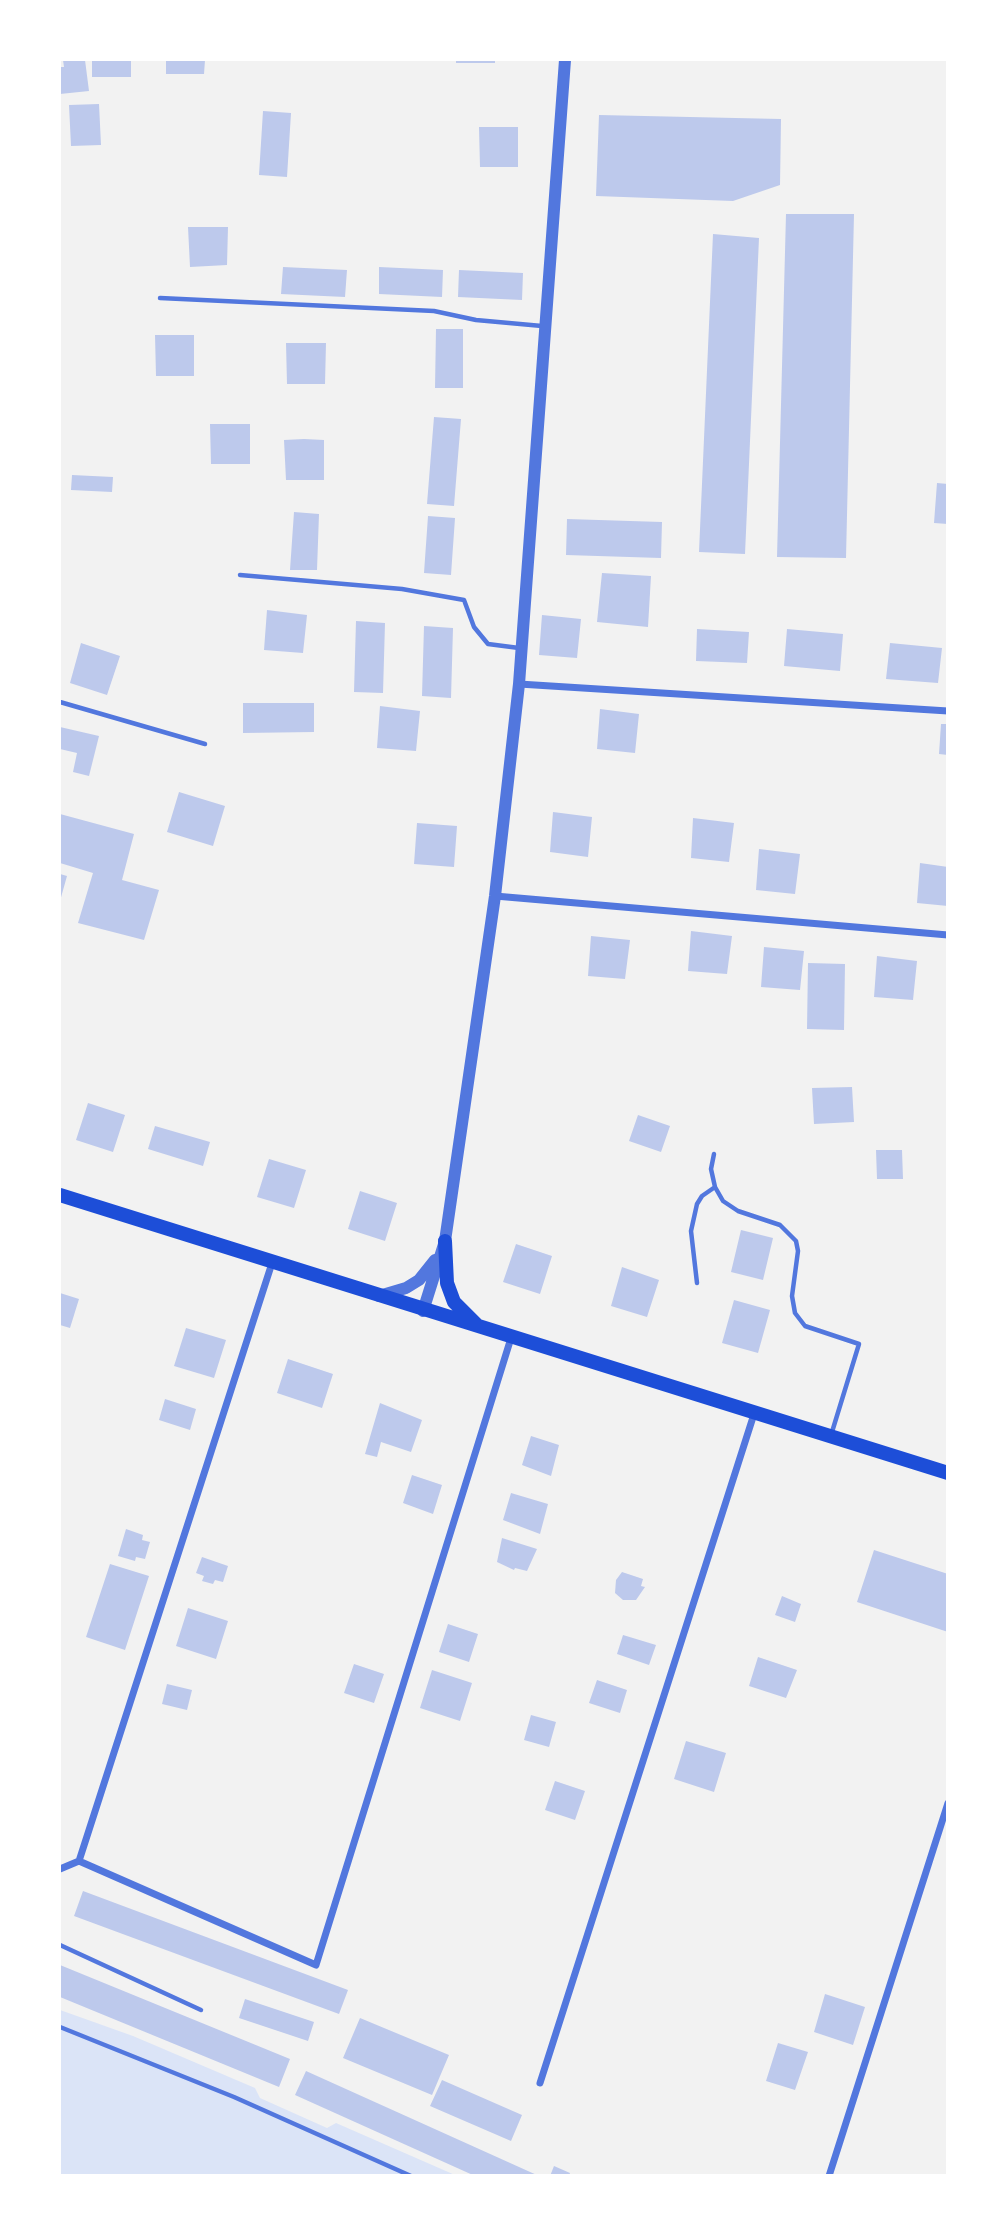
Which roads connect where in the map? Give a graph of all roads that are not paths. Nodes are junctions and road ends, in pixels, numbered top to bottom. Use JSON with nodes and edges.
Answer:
{"nodes":[{"id":1,"x":565,"y":60,"type":"edge"},
{"id":2,"x":160,"y":298,"type":"dead end"},
{"id":3,"x":545,"y":326,"type":"junction"},
{"id":4,"x":240,"y":575,"type":"dead end"},
{"id":5,"x":521,"y":648,"type":"junction"},
{"id":6,"x":519,"y":684,"type":"junction"},
{"id":7,"x":60,"y":702,"type":"edge"},
{"id":8,"x":947,"y":711,"type":"edge"},
{"id":9,"x":205,"y":744,"type":"dead end"},
{"id":10,"x":495,"y":896,"type":"junction"},
{"id":11,"x":947,"y":934,"type":"edge"},
{"id":12,"x":714,"y":1154,"type":"dead end"},
{"id":13,"x":715,"y":1187,"type":"junction"},
{"id":14,"x":60,"y":1195,"type":"edge"},
{"id":15,"x":445,"y":1241,"type":"junction"},
{"id":16,"x":272,"y":1263,"type":"junction"},
{"id":17,"x":697,"y":1283,"type":"dead end"},
{"id":18,"x":377,"y":1296,"type":"junction"},
{"id":19,"x":423,"y":1311,"type":"junction"},
{"id":20,"x":486,"y":1331,"type":"junction"},
{"id":21,"x":511,"y":1338,"type":"junction"},
{"id":22,"x":754,"y":1414,"type":"junction"},
{"id":23,"x":830,"y":1436,"type":"junction"},
{"id":24,"x":947,"y":1473,"type":"edge"},
{"id":25,"x":947,"y":1803,"type":"edge"},
{"id":26,"x":79,"y":1861,"type":"junction"},
{"id":27,"x":60,"y":1869,"type":"edge"},
{"id":28,"x":60,"y":1945,"type":"edge"},
{"id":29,"x":201,"y":2010,"type":"dead end"},
{"id":30,"x":60,"y":2027,"type":"edge"},
{"id":31,"x":540,"y":2083,"type":"dead end"},
{"id":32,"x":411,"y":2175,"type":"edge"},
{"id":33,"x":828,"y":2175,"type":"edge"}],
"edges":[{"from":1,"to":3,"type":"street"},
{"from":2,"to":3,"type":"lane"},
{"from":3,"to":5,"type":"street"},
{"from":4,"to":5,"type":"lane"},
{"from":5,"to":6,"type":"street"},
{"from":6,"to":8,"type":"street"},
{"from":6,"to":10,"type":"street"},
{"from":7,"to":9,"type":"lane"},
{"from":10,"to":11,"type":"street"},
{"from":10,"to":15,"type":"street"},
{"from":12,"to":13,"type":"lane"},
{"from":13,"to":17,"type":"lane"},
{"from":13,"to":23,"type":"lane"},
{"from":14,"to":16,"type":"main road"},
{"from":15,"to":18,"type":"street"},
{"from":15,"to":19,"type":"street"},
{"from":15,"to":20,"type":"main road"},
{"from":16,"to":18,"type":"main road"},
{"from":16,"to":26,"type":"street"},
{"from":18,"to":19,"type":"main road"},
{"from":19,"to":20,"type":"main road"},
{"from":20,"to":21,"type":"main road"},
{"from":21,"to":22,"type":"main road"},
{"from":21,"to":26,"type":"street"},
{"from":22,"to":23,"type":"main road"},
{"from":22,"to":31,"type":"street"},
{"from":23,"to":24,"type":"main road"},
{"from":25,"to":33,"type":"street"},
{"from":26,"to":27,"type":"street"},
{"from":28,"to":29,"type":"lane"},
{"from":30,"to":32,"type":"lane"}]}
